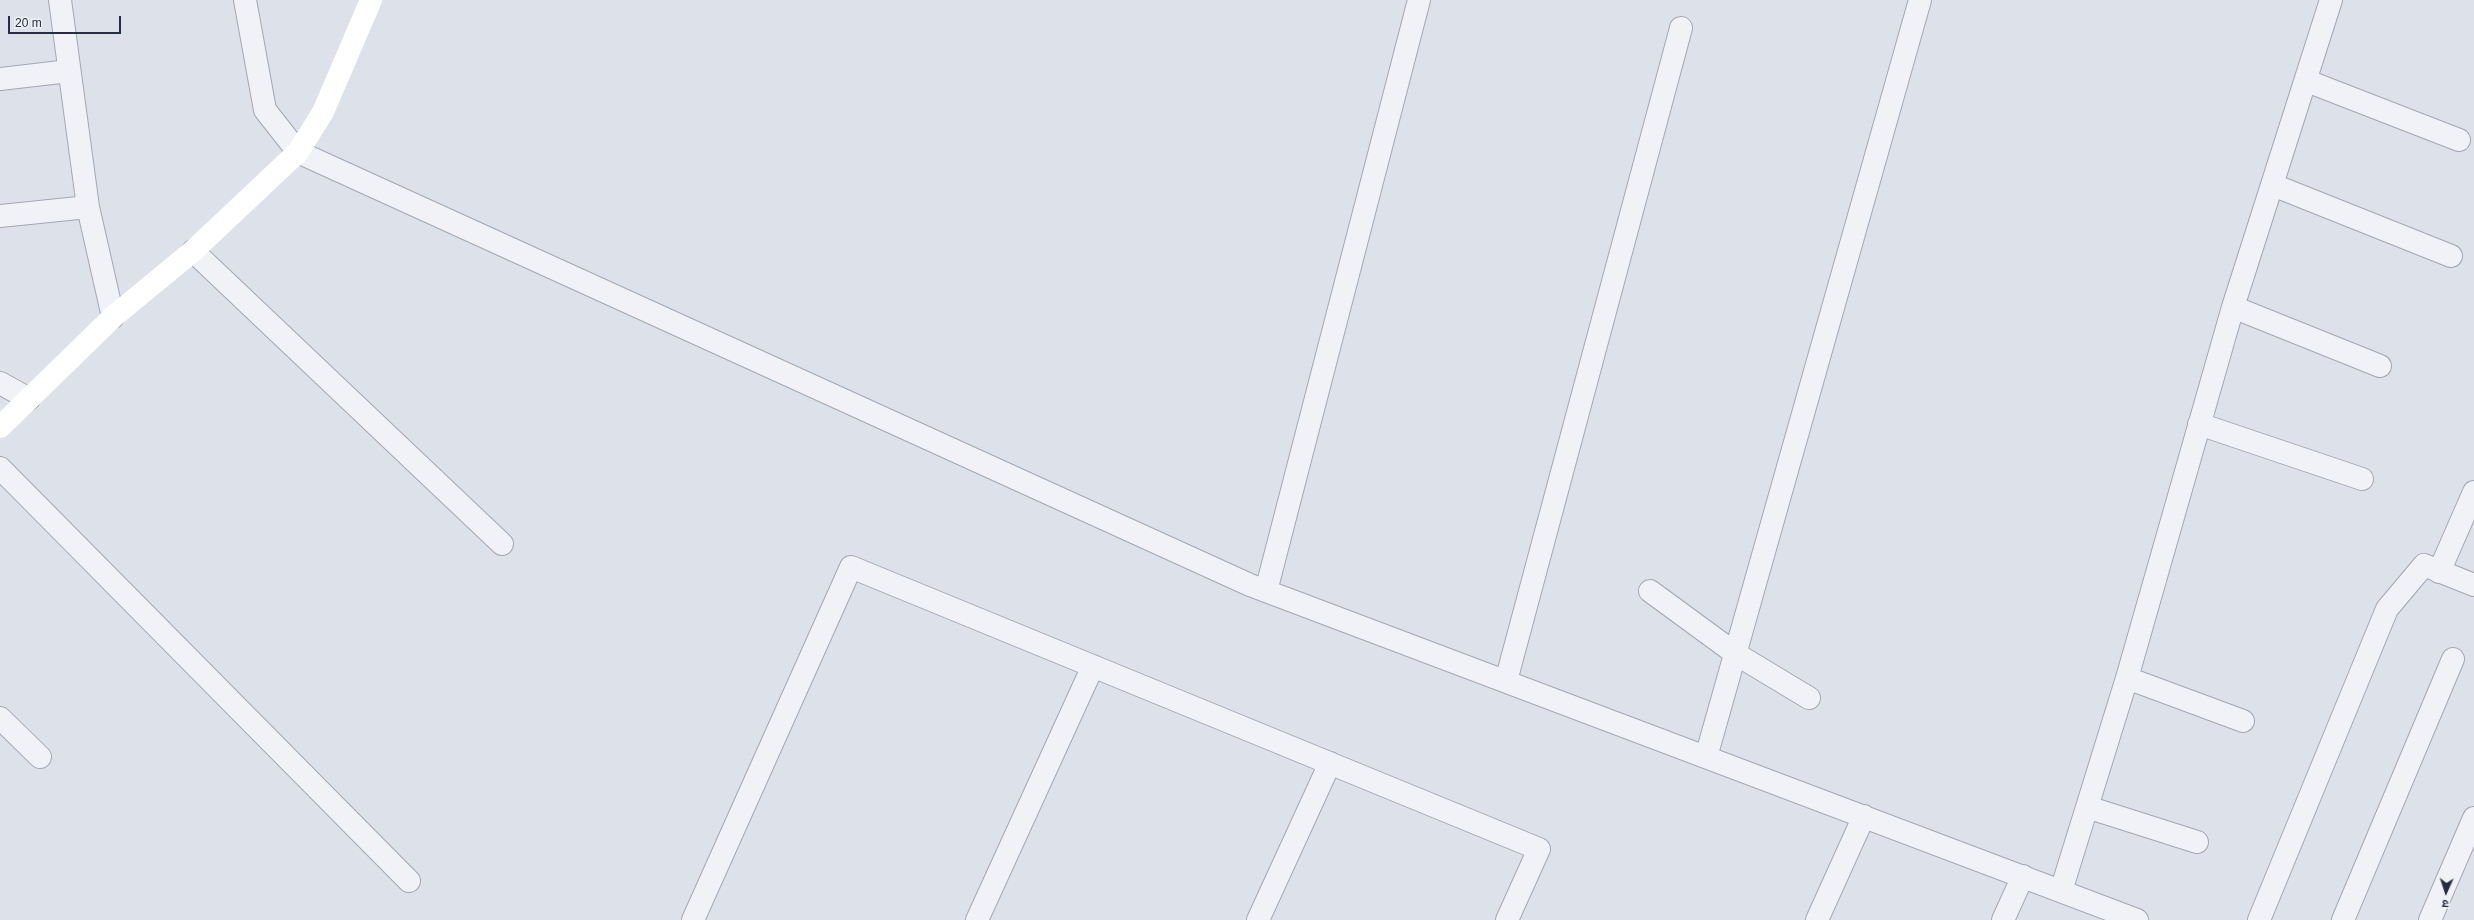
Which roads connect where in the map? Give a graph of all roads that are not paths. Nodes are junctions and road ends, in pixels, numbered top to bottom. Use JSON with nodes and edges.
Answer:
{"nodes":[{"id":1,"x":60,"y":0,"type":"edge"},
{"id":2,"x":245,"y":0,"type":"edge"},
{"id":3,"x":371,"y":0,"type":"edge"},
{"id":4,"x":1419,"y":0,"type":"edge"},
{"id":5,"x":1920,"y":0,"type":"edge"},
{"id":6,"x":2331,"y":0,"type":"edge"},
{"id":7,"x":1681,"y":28,"type":"dead end"},
{"id":8,"x":69,"y":72,"type":"junction"},
{"id":9,"x":0,"y":79,"type":"edge"},
{"id":10,"x":2307,"y":81,"type":"junction"},
{"id":11,"x":2459,"y":140,"type":"dead end"},
{"id":12,"x":298,"y":152,"type":"junction"},
{"id":13,"x":2273,"y":185,"type":"junction"},
{"id":14,"x":88,"y":207,"type":"junction"},
{"id":15,"x":0,"y":216,"type":"edge"},
{"id":16,"x":193,"y":251,"type":"junction"},
{"id":17,"x":2451,"y":256,"type":"dead end"},
{"id":18,"x":2234,"y":307,"type":"junction"},
{"id":19,"x":113,"y":317,"type":"junction"},
{"id":20,"x":2380,"y":366,"type":"dead end"},
{"id":21,"x":0,"y":384,"type":"edge"},
{"id":22,"x":29,"y":399,"type":"junction"},
{"id":23,"x":2199,"y":424,"type":"junction"},
{"id":24,"x":0,"y":427,"type":"edge"},
{"id":25,"x":0,"y":468,"type":"edge"},
{"id":26,"x":2362,"y":479,"type":"dead end"},
{"id":27,"x":2474,"y":492,"type":"edge"},
{"id":28,"x":502,"y":544,"type":"dead end"},
{"id":29,"x":2439,"y":572,"type":"junction"},
{"id":30,"x":2474,"y":585,"type":"edge"},
{"id":31,"x":1266,"y":591,"type":"junction"},
{"id":32,"x":1650,"y":592,"type":"dead end"},
{"id":33,"x":1736,"y":654,"type":"junction"},
{"id":34,"x":2453,"y":659,"type":"dead end"},
{"id":35,"x":1093,"y":666,"type":"junction"},
{"id":36,"x":2127,"y":678,"type":"junction"},
{"id":37,"x":1506,"y":681,"type":"junction"},
{"id":38,"x":1809,"y":698,"type":"dead end"},
{"id":39,"x":0,"y":718,"type":"edge"},
{"id":40,"x":2243,"y":721,"type":"dead end"},
{"id":41,"x":40,"y":757,"type":"dead end"},
{"id":42,"x":1706,"y":757,"type":"junction"},
{"id":43,"x":1330,"y":763,"type":"junction"},
{"id":44,"x":2087,"y":807,"type":"junction"},
{"id":45,"x":1864,"y":816,"type":"junction"},
{"id":46,"x":2474,"y":818,"type":"edge"},
{"id":47,"x":2197,"y":842,"type":"dead end"},
{"id":48,"x":2023,"y":876,"type":"junction"},
{"id":49,"x":409,"y":881,"type":"dead end"},
{"id":50,"x":2061,"y":891,"type":"junction"},
{"id":51,"x":693,"y":920,"type":"edge"},
{"id":52,"x":977,"y":920,"type":"edge"},
{"id":53,"x":1258,"y":920,"type":"edge"},
{"id":54,"x":1507,"y":920,"type":"edge"},
{"id":55,"x":1817,"y":920,"type":"edge"},
{"id":56,"x":2004,"y":920,"type":"edge"},
{"id":57,"x":2137,"y":920,"type":"edge"},
{"id":58,"x":2259,"y":920,"type":"edge"},
{"id":59,"x":2343,"y":920,"type":"edge"},
{"id":60,"x":2430,"y":920,"type":"edge"}],
"edges":[{"from":1,"to":8,"type":"street"},
{"from":2,"to":12,"type":"street"},
{"from":3,"to":12,"type":"main road"},
{"from":4,"to":31,"type":"street"},
{"from":5,"to":33,"type":"street"},
{"from":6,"to":10,"type":"street"},
{"from":7,"to":37,"type":"street"},
{"from":8,"to":9,"type":"street"},
{"from":8,"to":14,"type":"street"},
{"from":10,"to":11,"type":"street"},
{"from":10,"to":13,"type":"street"},
{"from":12,"to":16,"type":"main road"},
{"from":12,"to":31,"type":"street"},
{"from":13,"to":17,"type":"street"},
{"from":13,"to":18,"type":"street"},
{"from":14,"to":15,"type":"street"},
{"from":14,"to":19,"type":"street"},
{"from":16,"to":19,"type":"main road"},
{"from":16,"to":28,"type":"street"},
{"from":18,"to":20,"type":"street"},
{"from":18,"to":23,"type":"street"},
{"from":19,"to":22,"type":"main road"},
{"from":21,"to":22,"type":"street"},
{"from":22,"to":24,"type":"main road"},
{"from":23,"to":26,"type":"street"},
{"from":23,"to":36,"type":"street"},
{"from":25,"to":49,"type":"street"},
{"from":27,"to":29,"type":"street"},
{"from":29,"to":30,"type":"street"},
{"from":29,"to":58,"type":"street"},
{"from":31,"to":37,"type":"street"},
{"from":32,"to":33,"type":"street"},
{"from":33,"to":38,"type":"street"},
{"from":33,"to":42,"type":"street"},
{"from":34,"to":59,"type":"street"},
{"from":35,"to":43,"type":"street"},
{"from":35,"to":51,"type":"street"},
{"from":35,"to":52,"type":"street"},
{"from":36,"to":40,"type":"street"},
{"from":36,"to":44,"type":"street"},
{"from":37,"to":42,"type":"street"},
{"from":39,"to":41,"type":"street"},
{"from":42,"to":45,"type":"street"},
{"from":43,"to":53,"type":"street"},
{"from":43,"to":54,"type":"street"},
{"from":44,"to":47,"type":"street"},
{"from":44,"to":50,"type":"street"},
{"from":45,"to":48,"type":"street"},
{"from":45,"to":55,"type":"street"},
{"from":46,"to":60,"type":"street"},
{"from":48,"to":50,"type":"street"},
{"from":48,"to":56,"type":"street"},
{"from":50,"to":57,"type":"street"}]}
